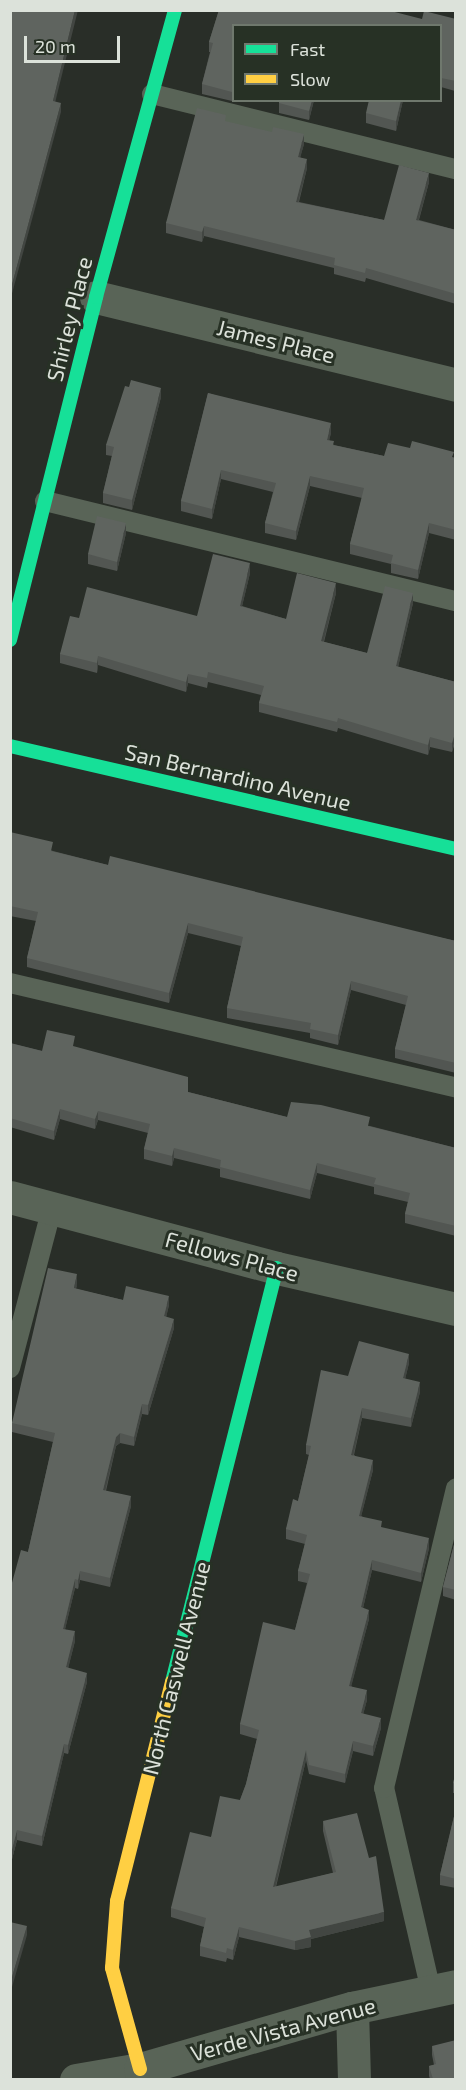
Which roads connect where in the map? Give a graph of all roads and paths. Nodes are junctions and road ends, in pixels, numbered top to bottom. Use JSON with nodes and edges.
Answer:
{"nodes":[{"id":1,"x":175,"y":10,"type":"edge"},
{"id":2,"x":152,"y":94,"type":"junction"},
{"id":3,"x":456,"y":169,"type":"edge"},
{"id":4,"x":96,"y":297,"type":"junction"},
{"id":5,"x":456,"y":385,"type":"edge"},
{"id":6,"x":45,"y":501,"type":"junction"},
{"id":7,"x":456,"y":601,"type":"edge"},
{"id":8,"x":10,"y":640,"type":"edge"},
{"id":9,"x":10,"y":746,"type":"edge"},
{"id":10,"x":456,"y":849,"type":"edge"},
{"id":11,"x":10,"y":983,"type":"edge"},
{"id":12,"x":456,"y":1088,"type":"edge"},
{"id":13,"x":10,"y":1197,"type":"edge"},
{"id":14,"x":52,"y":1208,"type":"junction"},
{"id":15,"x":277,"y":1268,"type":"junction"},
{"id":16,"x":456,"y":1309,"type":"edge"},
{"id":17,"x":10,"y":1368,"type":"edge"},
{"id":18,"x":456,"y":1489,"type":"edge"},
{"id":19,"x":443,"y":1989,"type":"edge"},
{"id":20,"x":352,"y":2008,"type":"junction"},
{"id":21,"x":140,"y":2069,"type":"junction"},
{"id":22,"x":96,"y":2078,"type":"edge"},
{"id":23,"x":354,"y":2079,"type":"edge"}],
"edges":[{"from":1,"to":2,"type":"street","name":"Shirley Place"},
{"from":2,"to":3,"type":"lane"},
{"from":2,"to":4,"type":"street","name":"Shirley Place"},
{"from":4,"to":5,"type":"street","name":"James Place"},
{"from":4,"to":6,"type":"street","name":"Shirley Place"},
{"from":6,"to":7,"type":"lane"},
{"from":6,"to":8,"type":"street","name":"Shirley Place"},
{"from":9,"to":10,"type":"street","name":"San Bernardino Avenue"},
{"from":11,"to":12,"type":"lane"},
{"from":13,"to":14,"type":"street","name":"Fellows Place"},
{"from":14,"to":15,"type":"street","name":"Fellows Place"},
{"from":14,"to":17,"type":"lane"},
{"from":15,"to":16,"type":"street","name":"Fellows Place"},
{"from":15,"to":21,"type":"street","name":"North Caswell Avenue"},
{"from":18,"to":19,"type":"lane"},
{"from":19,"to":20,"type":"street","name":"Verde Vista Avenue"},
{"from":20,"to":21,"type":"street","name":"Verde Vista Avenue"},
{"from":20,"to":23,"type":"street"},
{"from":21,"to":22,"type":"street","name":"Verde Vista Avenue"}]}
